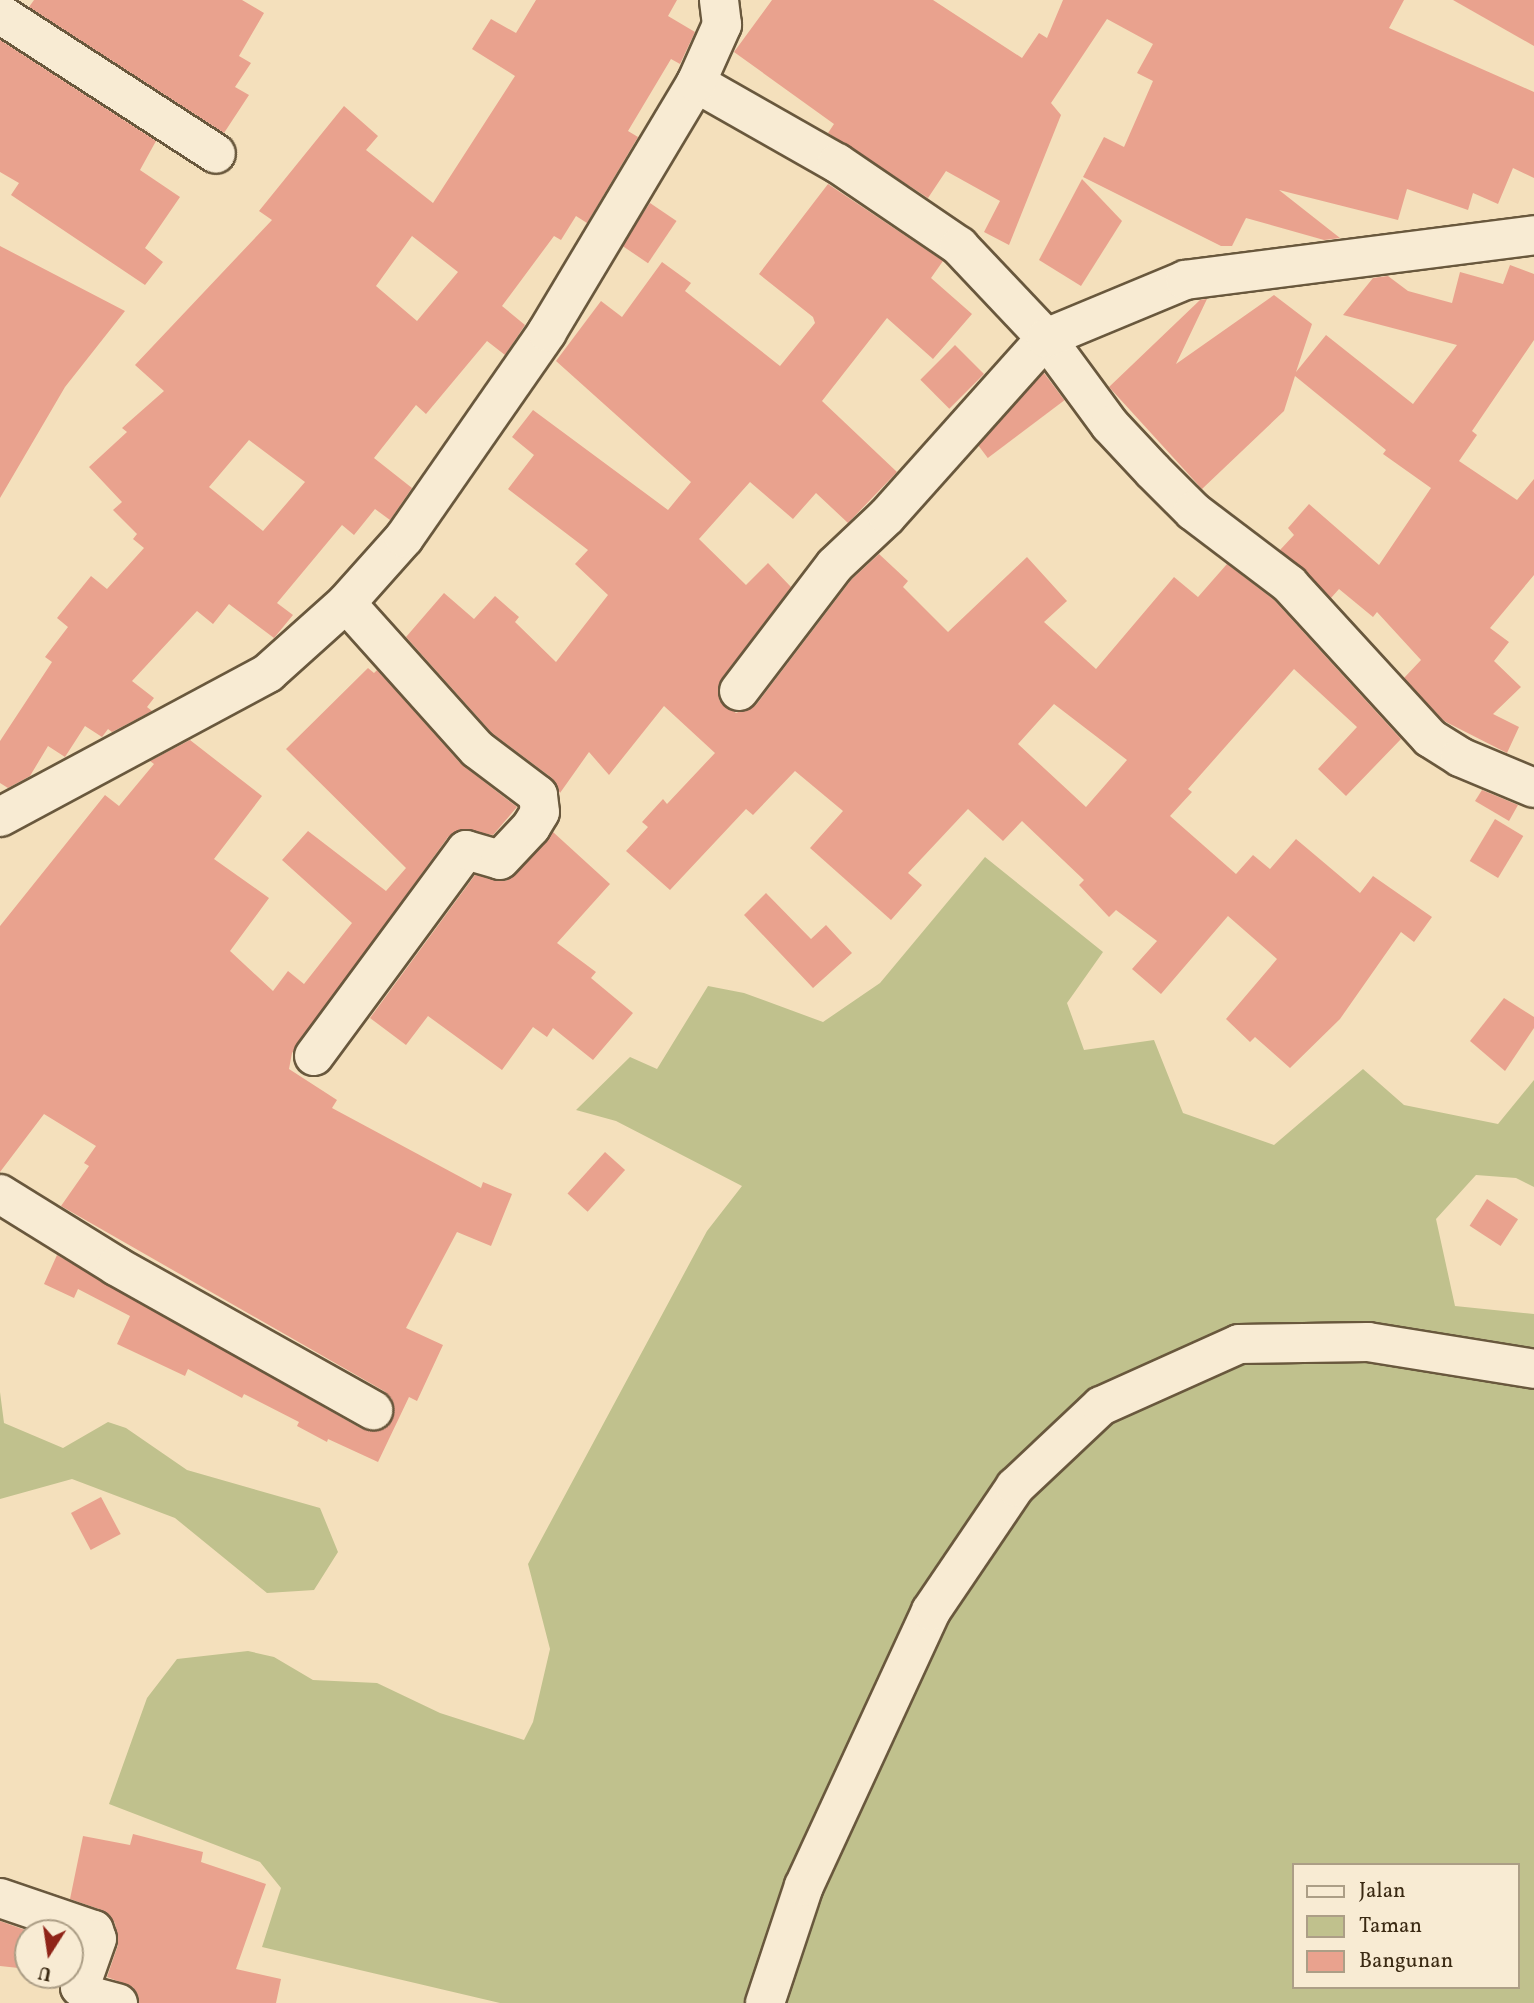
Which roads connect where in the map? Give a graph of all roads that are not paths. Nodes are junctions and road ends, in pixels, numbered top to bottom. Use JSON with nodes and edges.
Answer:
{"nodes":[{"id":1,"x":730,"y":8,"type":"edge"},
{"id":2,"x":0,"y":14,"type":"edge"},
{"id":3,"x":696,"y":83,"type":"junction"},
{"id":4,"x":216,"y":154,"type":"dead end"},
{"id":5,"x":1534,"y":235,"type":"edge"},
{"id":6,"x":1046,"y":338,"type":"junction"},
{"id":7,"x":346,"y":603,"type":"junction"},
{"id":8,"x":739,"y":691,"type":"dead end"},
{"id":9,"x":1534,"y":788,"type":"edge"},
{"id":10,"x":0,"y":817,"type":"edge"},
{"id":11,"x":314,"y":1056,"type":"dead end"},
{"id":12,"x":0,"y":1194,"type":"edge"},
{"id":13,"x":1534,"y":1369,"type":"edge"},
{"id":14,"x":373,"y":1410,"type":"dead end"},
{"id":15,"x":0,"y":1898,"type":"edge"},
{"id":16,"x":117,"y":2003,"type":"edge"},
{"id":17,"x":765,"y":2003,"type":"edge"}],
"edges":[{"from":1,"to":3,"type":"street"},
{"from":2,"to":4,"type":"street"},
{"from":3,"to":6,"type":"street"},
{"from":3,"to":7,"type":"street"},
{"from":5,"to":6,"type":"street"},
{"from":6,"to":8,"type":"street"},
{"from":6,"to":9,"type":"street"},
{"from":7,"to":10,"type":"street"},
{"from":7,"to":11,"type":"street"},
{"from":12,"to":14,"type":"street"},
{"from":13,"to":17,"type":"street"},
{"from":15,"to":16,"type":"street"}]}
